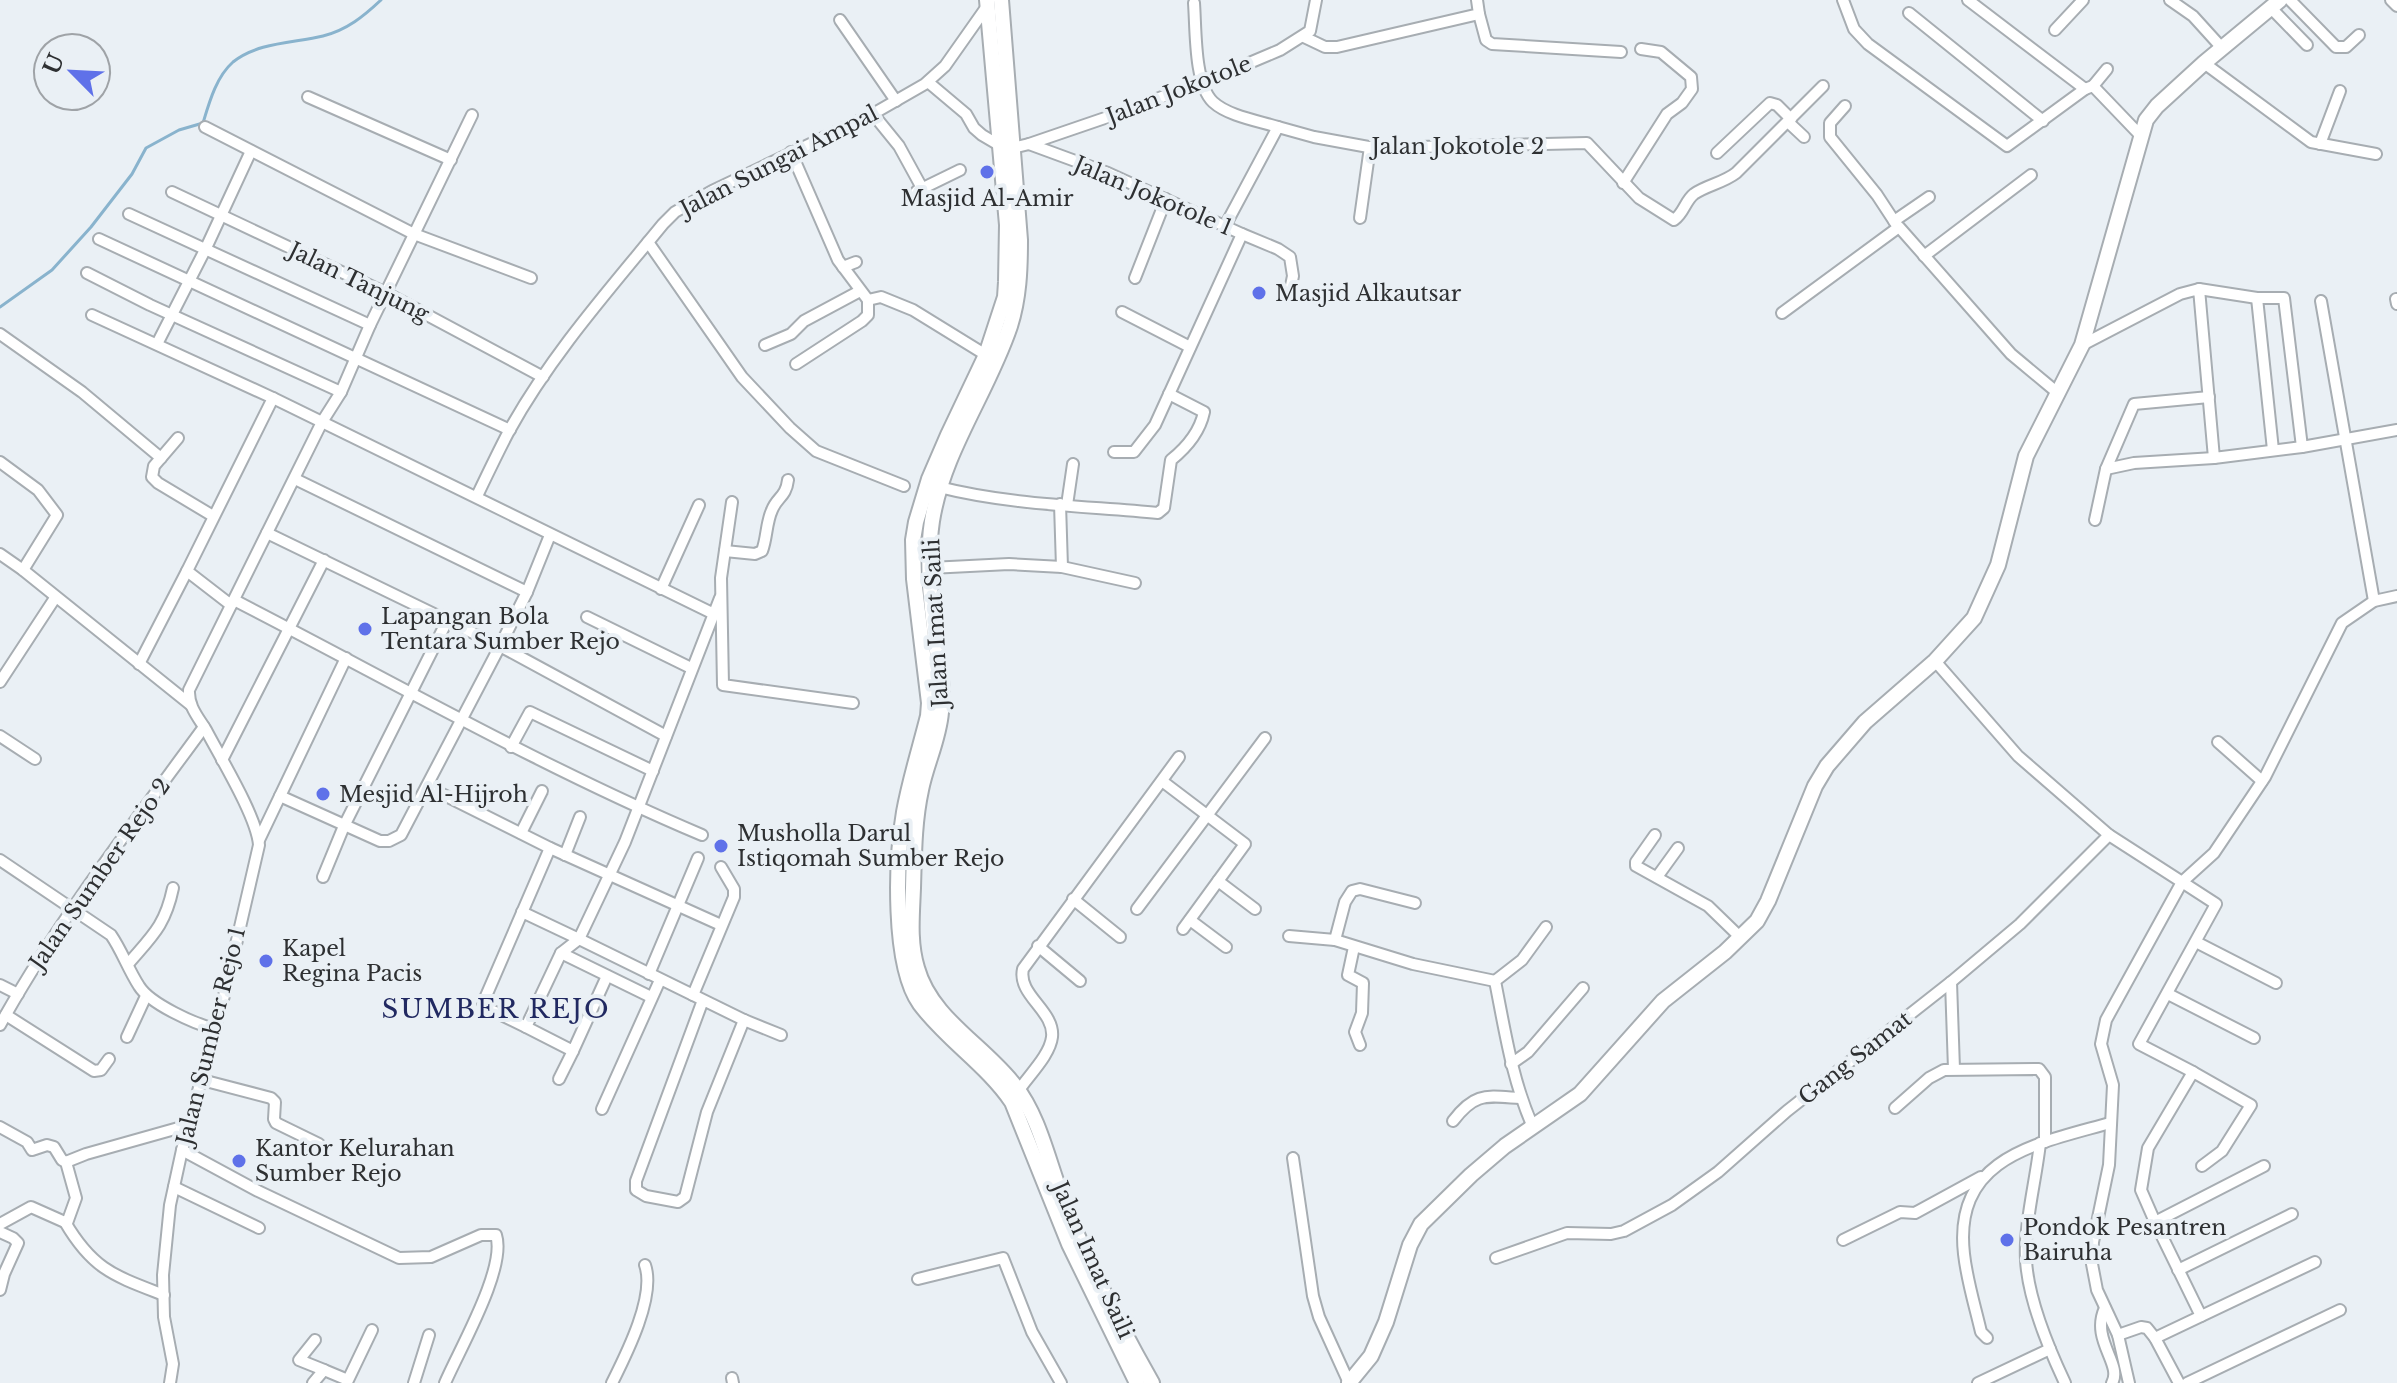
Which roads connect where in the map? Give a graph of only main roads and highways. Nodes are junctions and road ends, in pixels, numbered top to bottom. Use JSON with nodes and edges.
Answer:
{"nodes":[{"id":1,"x":992,"y":1,"type":"edge"},
{"id":2,"x":2276,"y":4,"type":"edge"},
{"id":3,"x":1004,"y":148,"type":"junction"},
{"id":4,"x":922,"y":763,"type":"junction"},
{"id":5,"x":1137,"y":1382,"type":"edge"},
{"id":6,"x":1152,"y":1383,"type":"edge"},
{"id":7,"x":1349,"y":1383,"type":"edge"}],
"edges":[{"from":1,"to":3,"type":"main road","name":"Jalan Imat Saili"},
{"from":2,"to":7,"type":"main road"},
{"from":3,"to":4,"type":"main road","name":"Jalan Imat Saili"},
{"from":3,"to":4,"type":"main road","name":"Jalan Imat Saili"},
{"from":4,"to":5,"type":"main road","name":"Jalan Imat Saili"},
{"from":4,"to":6,"type":"main road","name":"Jalan Imat Saili"}]}
